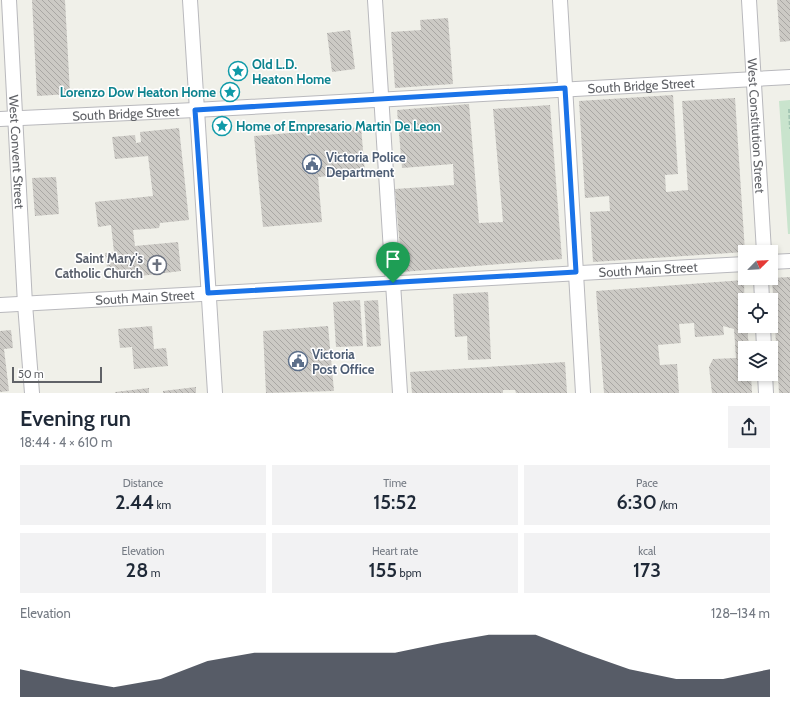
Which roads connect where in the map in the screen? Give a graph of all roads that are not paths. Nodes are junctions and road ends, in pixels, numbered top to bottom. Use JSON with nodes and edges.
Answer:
{"nodes":[{"id":1,"x":9,"y":0,"type":"edge"},
{"id":2,"x":190,"y":0,"type":"edge"},
{"id":3,"x":375,"y":0,"type":"edge"},
{"id":4,"x":560,"y":0,"type":"edge"},
{"id":5,"x":749,"y":0,"type":"edge"},
{"id":6,"x":790,"y":76,"type":"edge"},
{"id":7,"x":754,"y":79,"type":"junction"},
{"id":8,"x":565,"y":88,"type":"junction"},
{"id":9,"x":382,"y":99,"type":"junction"},
{"id":10,"x":195,"y":110,"type":"junction"},
{"id":11,"x":15,"y":118,"type":"junction"},
{"id":12,"x":0,"y":119,"type":"edge"},
{"id":13,"x":764,"y":245,"type":"edge"},
{"id":14,"x":790,"y":261,"type":"edge"},
{"id":15,"x":778,"y":262,"type":"edge"},
{"id":16,"x":738,"y":264,"type":"edge"},
{"id":17,"x":576,"y":272,"type":"junction"},
{"id":18,"x":393,"y":283,"type":"junction"},
{"id":19,"x":208,"y":293,"type":"junction"},
{"id":20,"x":25,"y":304,"type":"junction"},
{"id":21,"x":0,"y":305,"type":"edge"},
{"id":22,"x":765,"y":381,"type":"edge"},
{"id":23,"x":32,"y":393,"type":"edge"},
{"id":24,"x":215,"y":393,"type":"edge"},
{"id":25,"x":400,"y":393,"type":"edge"},
{"id":26,"x":583,"y":393,"type":"edge"},
{"id":27,"x":766,"y":393,"type":"edge"}],
"edges":[{"from":1,"to":11,"type":"street","name":"West Convent Street"},
{"from":2,"to":10,"type":"street"},
{"from":3,"to":9,"type":"street"},
{"from":4,"to":8,"type":"street"},
{"from":5,"to":7,"type":"street","name":"West Constitution Street"},
{"from":6,"to":7,"type":"street","name":"South Bridge Street"},
{"from":7,"to":8,"type":"street","name":"South Bridge Street"},
{"from":7,"to":13,"type":"street","name":"West Constitution Street"},
{"from":8,"to":9,"type":"street","name":"South Bridge Street"},
{"from":8,"to":17,"type":"street"},
{"from":9,"to":10,"type":"street","name":"South Bridge Street"},
{"from":9,"to":18,"type":"street"},
{"from":10,"to":11,"type":"street","name":"South Bridge Street"},
{"from":10,"to":19,"type":"street"},
{"from":11,"to":12,"type":"street","name":"South Bridge Street"},
{"from":11,"to":20,"type":"street","name":"West Convent Street"},
{"from":14,"to":15,"type":"street"},
{"from":16,"to":17,"type":"street","name":"South Main Street"},
{"from":17,"to":18,"type":"street","name":"South Main Street"},
{"from":17,"to":26,"type":"street"},
{"from":18,"to":19,"type":"street","name":"South Main Street"},
{"from":18,"to":25,"type":"street"},
{"from":19,"to":20,"type":"street","name":"South Main Street"},
{"from":19,"to":24,"type":"street"},
{"from":20,"to":21,"type":"street","name":"South Main Street"},
{"from":20,"to":23,"type":"street","name":"West Convent Street"},
{"from":22,"to":27,"type":"street"}]}
